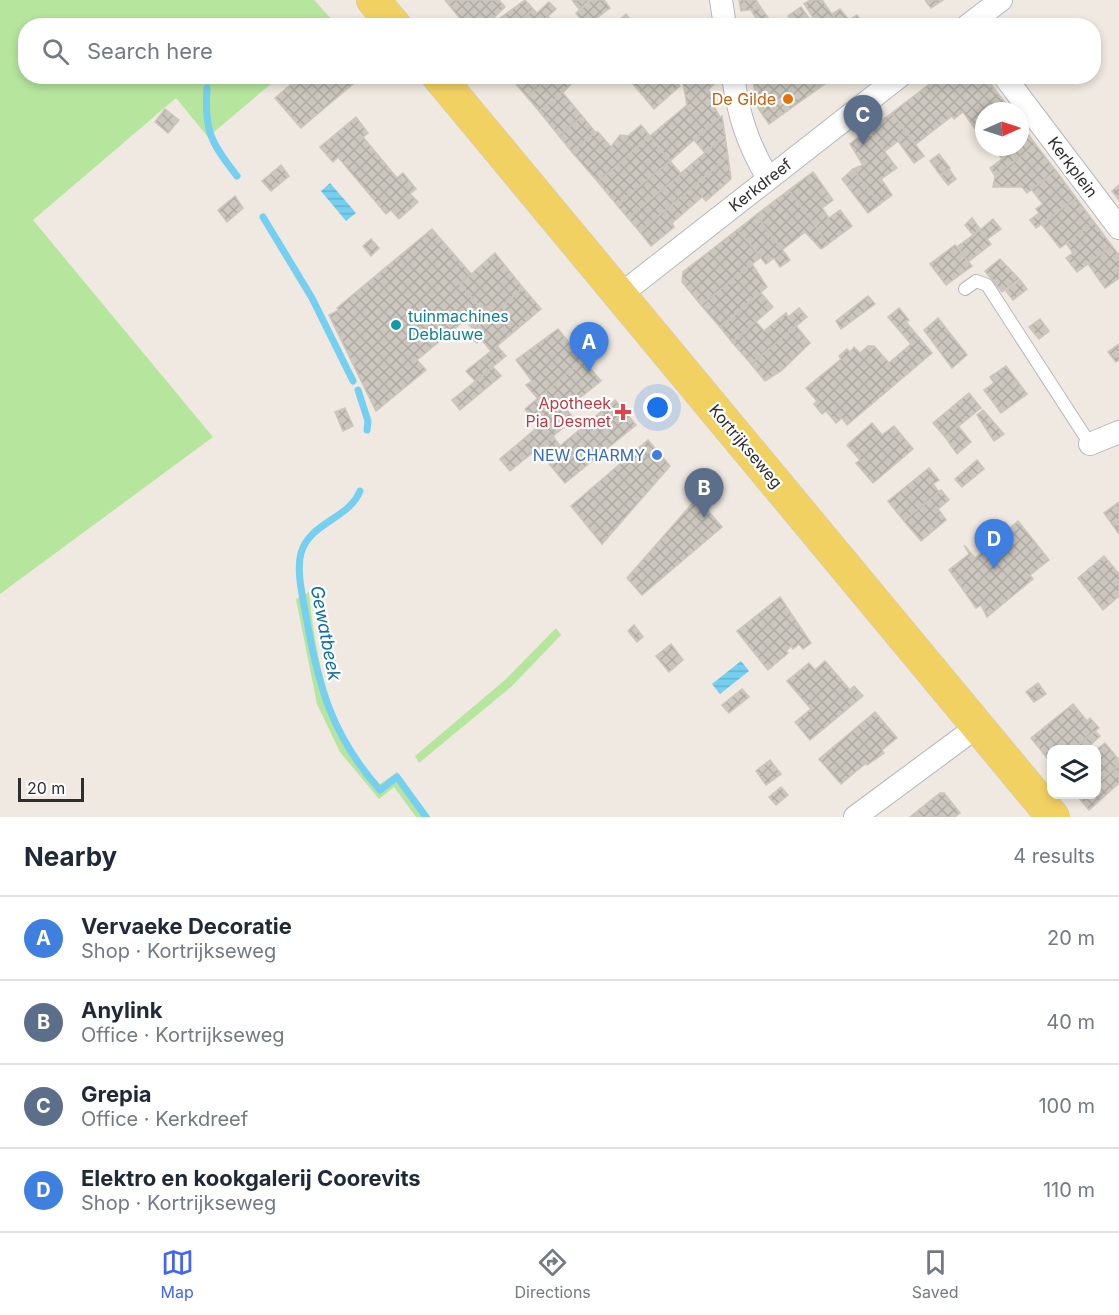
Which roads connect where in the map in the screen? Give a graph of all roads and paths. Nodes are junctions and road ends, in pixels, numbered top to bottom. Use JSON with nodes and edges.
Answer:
{"nodes":[{"id":1,"x":373,"y":0,"type":"edge"},
{"id":2,"x":721,"y":0,"type":"edge"},
{"id":3,"x":1001,"y":0,"type":"edge"},
{"id":4,"x":388,"y":18,"type":"edge"},
{"id":5,"x":724,"y":18,"type":"edge"},
{"id":6,"x":977,"y":18,"type":"edge"},
{"id":7,"x":445,"y":84,"type":"edge"},
{"id":8,"x":734,"y":84,"type":"edge"},
{"id":9,"x":890,"y":84,"type":"edge"},
{"id":10,"x":1011,"y":84,"type":"edge"},
{"id":11,"x":768,"y":178,"type":"junction"},
{"id":12,"x":1119,"y":228,"type":"edge"},
{"id":13,"x":965,"y":289,"type":"dead end"},
{"id":14,"x":620,"y":295,"type":"junction"},
{"id":15,"x":1119,"y":432,"type":"edge"},
{"id":16,"x":1090,"y":444,"type":"joint"},
{"id":17,"x":978,"y":726,"type":"junction"},
{"id":18,"x":855,"y":817,"type":"edge"},
{"id":19,"x":1053,"y":817,"type":"edge"}],
"edges":[{"from":1,"to":4,"type":"main road"},
{"from":2,"to":5,"type":"street"},
{"from":3,"to":6,"type":"street"},
{"from":7,"to":14,"type":"main road","name":"Kortrijkseweg"},
{"from":8,"to":11,"type":"street"},
{"from":9,"to":11,"type":"street","name":"Kerkdreef"},
{"from":10,"to":12,"type":"street","name":"Kerkplein"},
{"from":11,"to":14,"type":"street","name":"Kerkdreef"},
{"from":13,"to":16,"type":"lane"},
{"from":14,"to":17,"type":"main road","name":"Kortrijkseweg"},
{"from":15,"to":16,"type":"street"},
{"from":17,"to":18,"type":"street"},
{"from":17,"to":19,"type":"main road","name":"Kortrijkseweg"}]}
